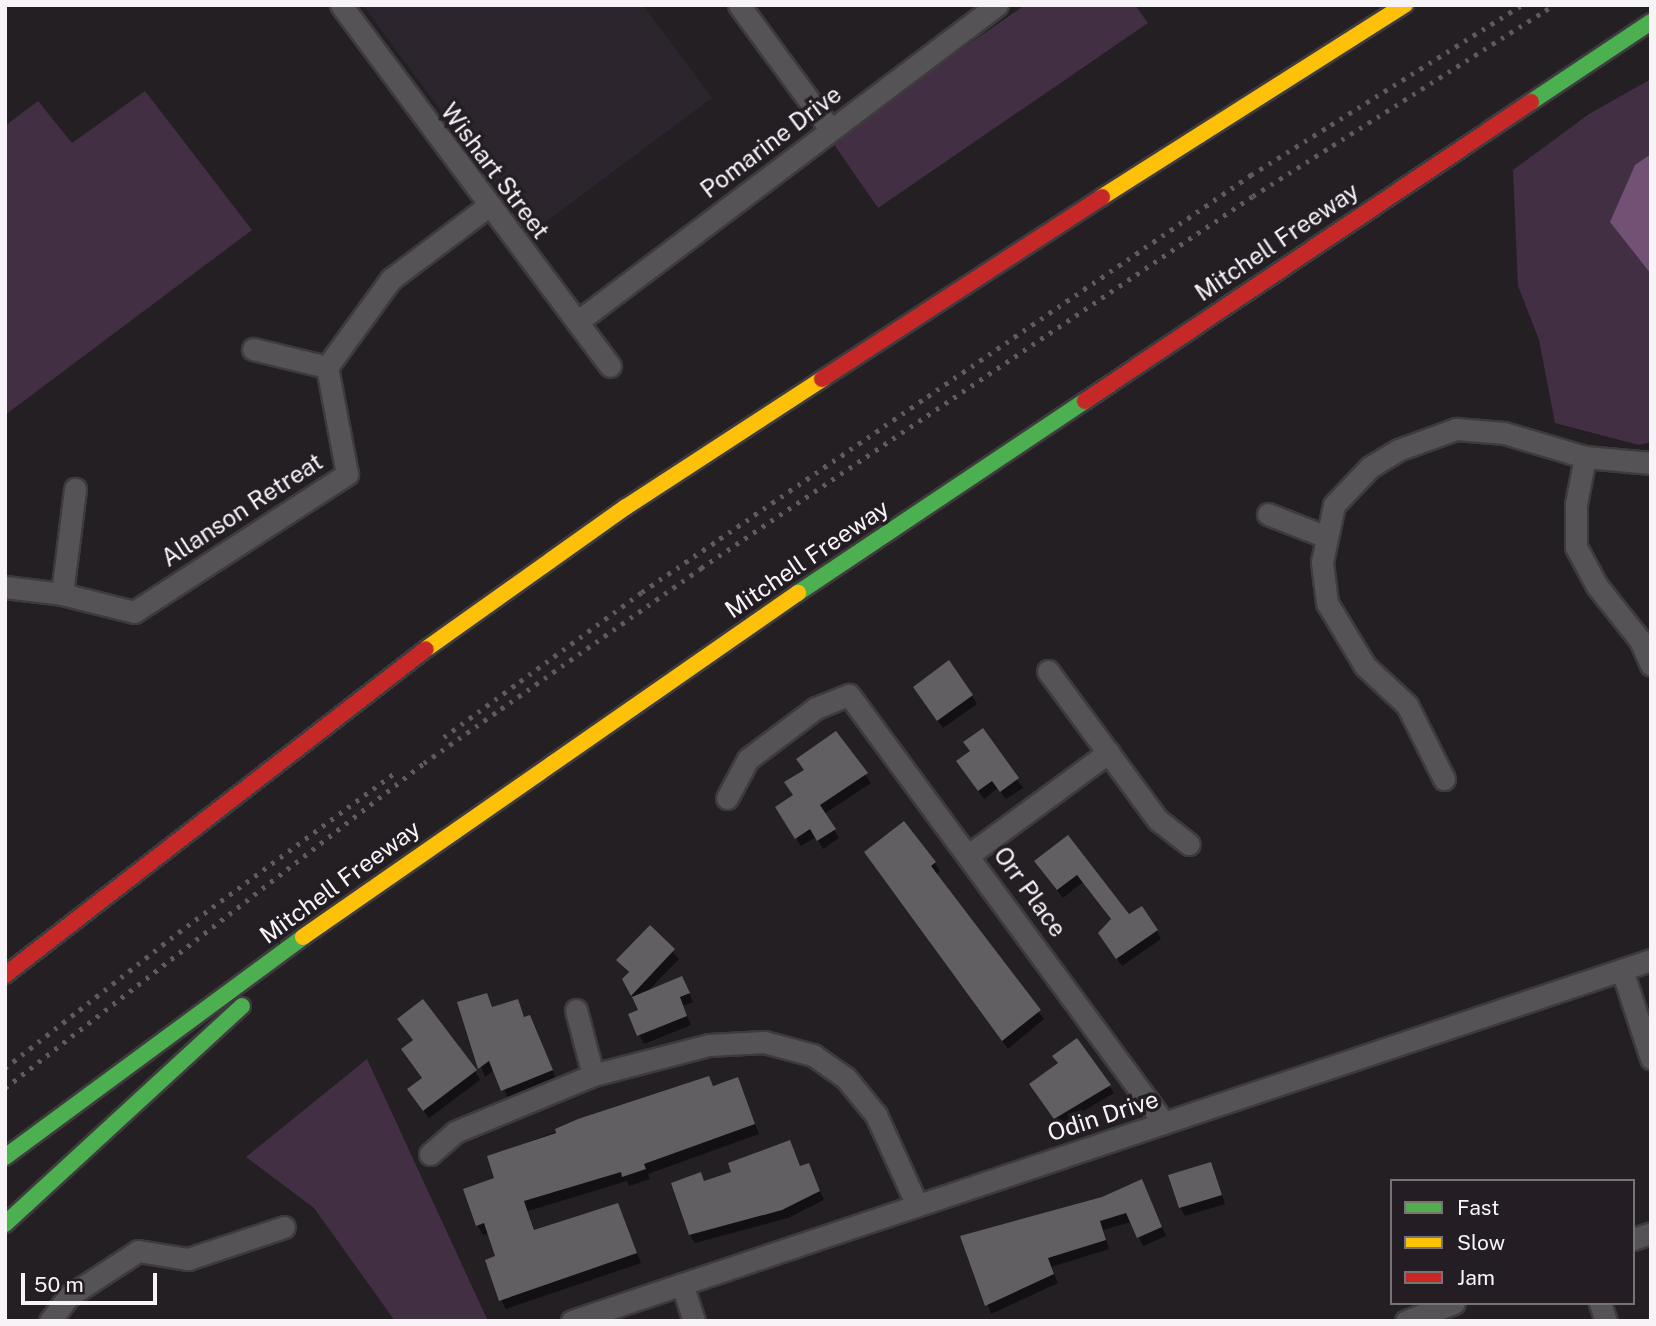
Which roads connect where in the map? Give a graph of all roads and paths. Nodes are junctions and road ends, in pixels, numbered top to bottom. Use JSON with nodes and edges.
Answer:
{"nodes":[{"id":1,"x":341,"y":5,"type":"edge"},
{"id":2,"x":738,"y":5,"type":"edge"},
{"id":3,"x":997,"y":5,"type":"edge"},
{"id":4,"x":1405,"y":5,"type":"edge"},
{"id":5,"x":1651,"y":22,"type":"edge"},
{"id":6,"x":830,"y":129,"type":"junction"},
{"id":7,"x":487,"y":207,"type":"junction"},
{"id":8,"x":577,"y":322,"type":"junction"},
{"id":9,"x":253,"y":349,"type":"dead end"},
{"id":10,"x":610,"y":366,"type":"dead end"},
{"id":11,"x":327,"y":367,"type":"junction"},
{"id":12,"x":1585,"y":457,"type":"junction"},
{"id":13,"x":1651,"y":463,"type":"edge"},
{"id":14,"x":75,"y":489,"type":"dead end"},
{"id":15,"x":1268,"y":514,"type":"dead end"},
{"id":16,"x":1324,"y":536,"type":"junction"},
{"id":17,"x":5,"y":587,"type":"edge"},
{"id":18,"x":62,"y":594,"type":"junction"},
{"id":19,"x":1651,"y":665,"type":"edge"},
{"id":20,"x":1048,"y":671,"type":"dead end"},
{"id":21,"x":1109,"y":752,"type":"junction"},
{"id":22,"x":1444,"y":779,"type":"dead end"},
{"id":23,"x":727,"y":798,"type":"dead end"},
{"id":24,"x":1189,"y":844,"type":"dead end"},
{"id":25,"x":970,"y":854,"type":"junction"},
{"id":26,"x":118,"y":884,"type":"junction"},
{"id":27,"x":361,"y":894,"type":"junction"},
{"id":28,"x":50,"y":919,"type":"dead end"},
{"id":29,"x":1651,"y":960,"type":"edge"},
{"id":30,"x":1622,"y":970,"type":"junction"},
{"id":31,"x":5,"y":975,"type":"edge"},
{"id":32,"x":576,"y":1010,"type":"dead end"},
{"id":33,"x":1651,"y":1058,"type":"edge"},
{"id":34,"x":593,"y":1075,"type":"junction"},
{"id":35,"x":1164,"y":1123,"type":"junction"},
{"id":36,"x":430,"y":1154,"type":"dead end"},
{"id":37,"x":5,"y":1157,"type":"edge"},
{"id":38,"x":917,"y":1205,"type":"junction"},
{"id":39,"x":5,"y":1224,"type":"edge"},
{"id":40,"x":284,"y":1227,"type":"dead end"},
{"id":41,"x":682,"y":1284,"type":"junction"},
{"id":42,"x":1449,"y":1305,"type":"edge"},
{"id":43,"x":50,"y":1321,"type":"edge"},
{"id":44,"x":572,"y":1321,"type":"edge"},
{"id":45,"x":694,"y":1321,"type":"edge"},
{"id":46,"x":1406,"y":1321,"type":"edge"}],
"edges":[{"from":1,"to":7,"type":"street","name":"Wishart Street"},
{"from":2,"to":6,"type":"street"},
{"from":3,"to":6,"type":"street","name":"Pomarine Drive"},
{"from":4,"to":26,"type":"highway"},
{"from":5,"to":27,"type":"highway","name":"Mitchell Freeway"},
{"from":6,"to":8,"type":"street","name":"Pomarine Drive"},
{"from":7,"to":8,"type":"street","name":"Wishart Street"},
{"from":7,"to":11,"type":"street"},
{"from":8,"to":10,"type":"street","name":"Wishart Street"},
{"from":9,"to":11,"type":"street"},
{"from":11,"to":18,"type":"street","name":"Allanson Retreat"},
{"from":12,"to":13,"type":"street"},
{"from":12,"to":16,"type":"street"},
{"from":12,"to":19,"type":"street"},
{"from":14,"to":18,"type":"street"},
{"from":15,"to":16,"type":"street"},
{"from":16,"to":22,"type":"street"},
{"from":17,"to":18,"type":"street","name":"Allanson Retreat"},
{"from":20,"to":21,"type":"street"},
{"from":21,"to":24,"type":"street"},
{"from":21,"to":25,"type":"street"},
{"from":23,"to":25,"type":"street","name":"Orr Place"},
{"from":25,"to":35,"type":"street","name":"Orr Place"},
{"from":26,"to":28,"type":"highway"},
{"from":26,"to":31,"type":"highway"},
{"from":27,"to":37,"type":"highway","name":"Mitchell Freeway"},
{"from":27,"to":39,"type":"highway"},
{"from":29,"to":30,"type":"street","name":"Odin Drive"},
{"from":30,"to":33,"type":"street"},
{"from":30,"to":35,"type":"street","name":"Odin Drive"},
{"from":32,"to":34,"type":"street"},
{"from":34,"to":36,"type":"street"},
{"from":34,"to":38,"type":"street"},
{"from":35,"to":38,"type":"street","name":"Odin Drive"},
{"from":38,"to":41,"type":"street","name":"Odin Drive"},
{"from":40,"to":43,"type":"street"},
{"from":41,"to":44,"type":"street","name":"Odin Drive"},
{"from":41,"to":45,"type":"street"},
{"from":42,"to":46,"type":"street"}]}
